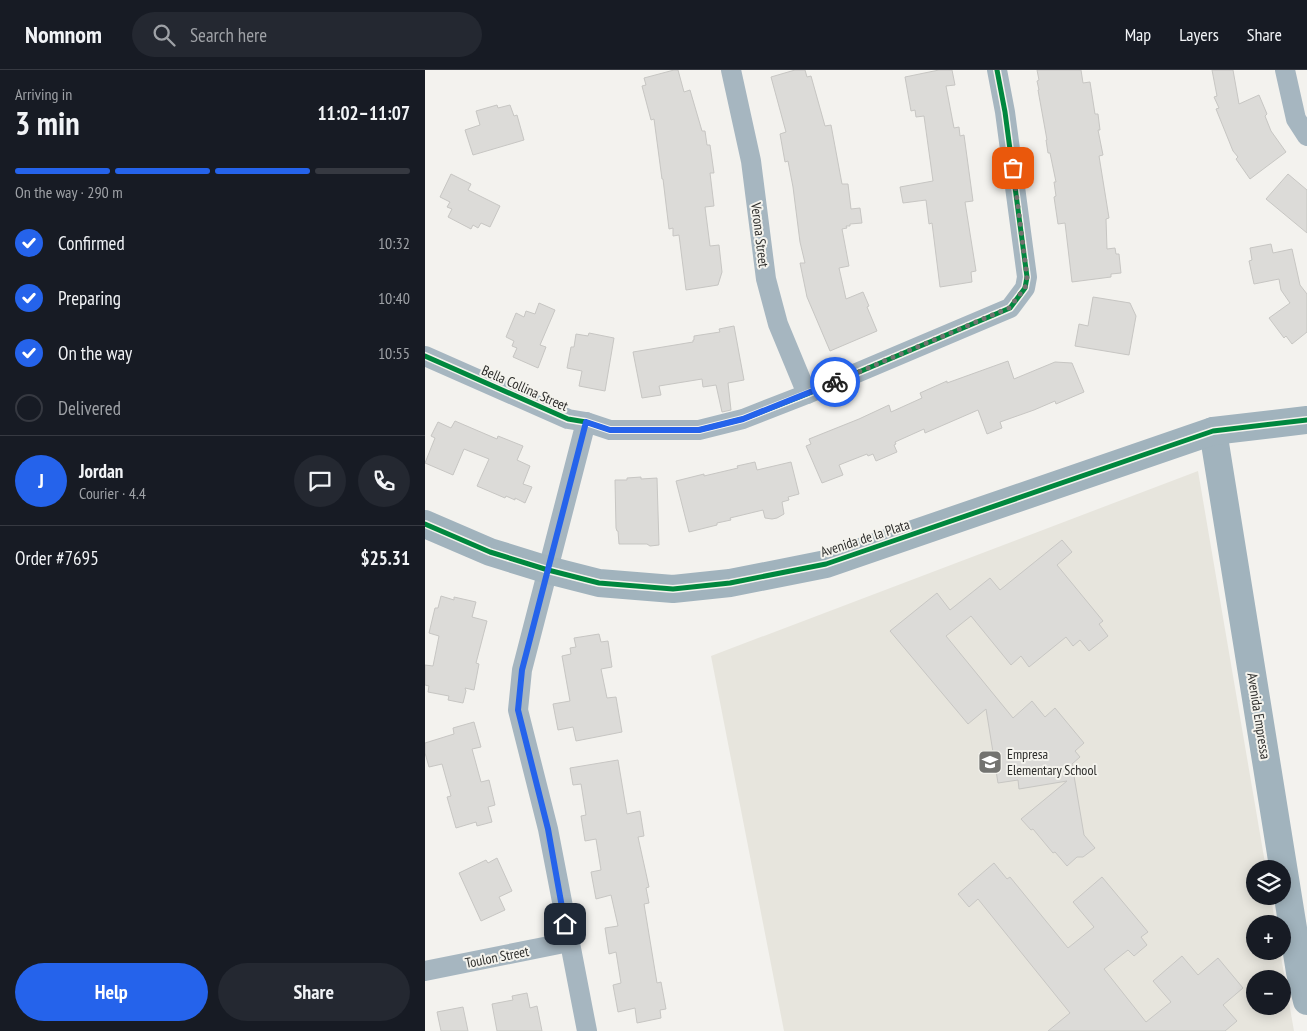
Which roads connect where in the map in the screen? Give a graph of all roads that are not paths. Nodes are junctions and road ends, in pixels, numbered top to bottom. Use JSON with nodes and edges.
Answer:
{"nodes":[{"id":1,"x":731,"y":70,"type":"edge"},
{"id":2,"x":997,"y":70,"type":"edge"},
{"id":3,"x":1285,"y":70,"type":"edge"},
{"id":4,"x":1307,"y":136,"type":"edge"},
{"id":5,"x":425,"y":356,"type":"edge"},
{"id":6,"x":807,"y":394,"type":"junction"},
{"id":7,"x":1307,"y":420,"type":"edge"},
{"id":8,"x":586,"y":422,"type":"junction"},
{"id":9,"x":1213,"y":431,"type":"junction"},
{"id":10,"x":425,"y":524,"type":"edge"},
{"id":11,"x":548,"y":570,"type":"junction"},
{"id":12,"x":569,"y":942,"type":"junction"},
{"id":13,"x":425,"y":971,"type":"edge"},
{"id":14,"x":1307,"y":1001,"type":"edge"},
{"id":15,"x":587,"y":1031,"type":"edge"}],
"edges":[{"from":1,"to":6,"type":"street","name":"Verona Street"},
{"from":2,"to":6,"type":"street","name":"Bella Collina Street"},
{"from":3,"to":4,"type":"street"},
{"from":5,"to":8,"type":"street","name":"Bella Collina Street"},
{"from":6,"to":8,"type":"street","name":"Bella Collina Street"},
{"from":7,"to":9,"type":"street","name":"Avenida de la Plata"},
{"from":8,"to":11,"type":"street"},
{"from":9,"to":11,"type":"street","name":"Avenida de la Plata"},
{"from":9,"to":14,"type":"street","name":"Avenida Empressa"},
{"from":10,"to":11,"type":"street","name":"Avenida de la Plata"},
{"from":11,"to":12,"type":"street"},
{"from":12,"to":13,"type":"street","name":"Toulon Street"},
{"from":12,"to":15,"type":"street"}]}
